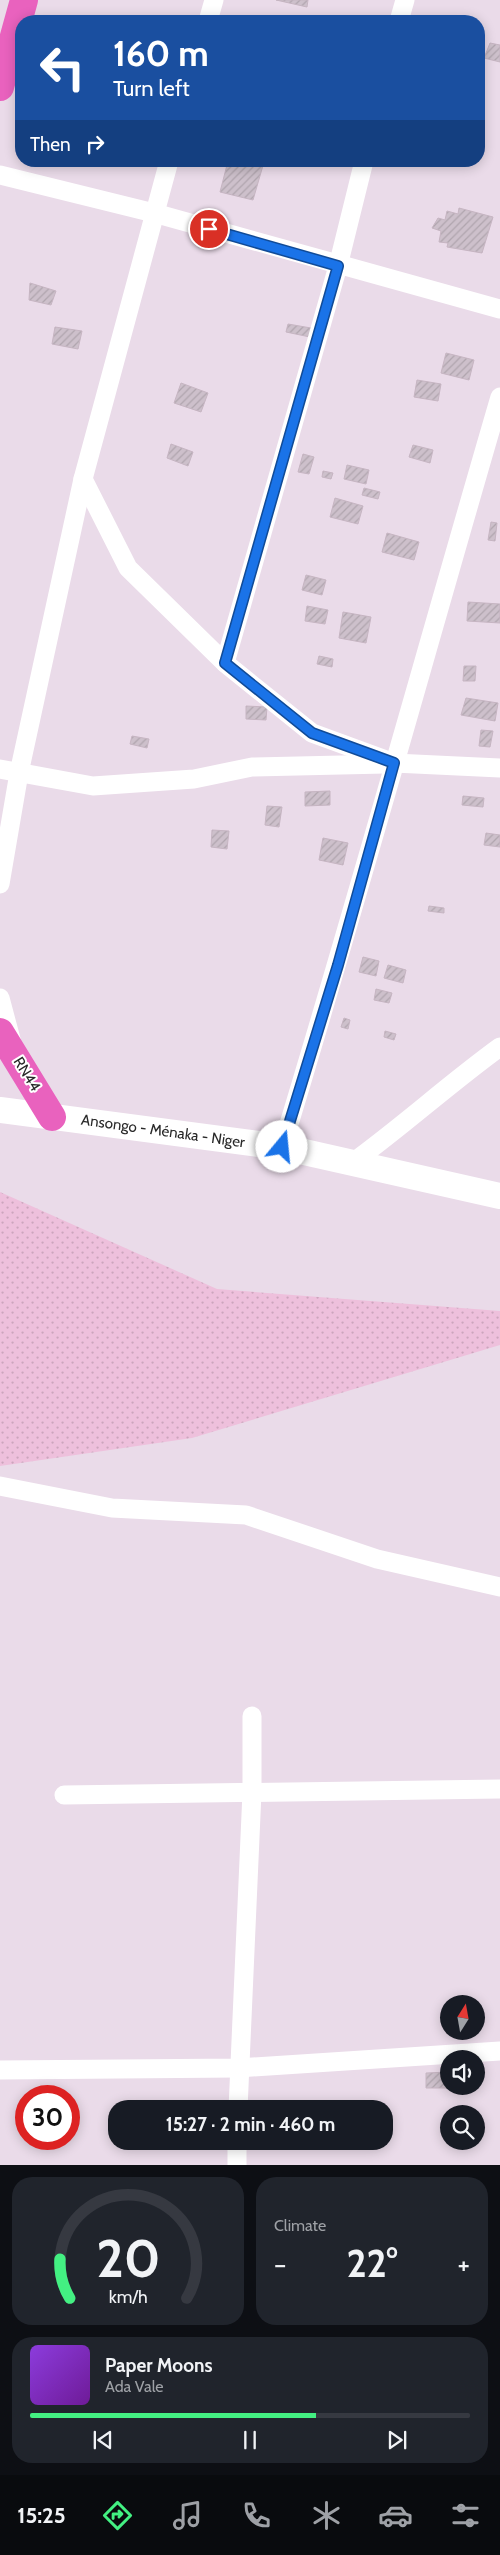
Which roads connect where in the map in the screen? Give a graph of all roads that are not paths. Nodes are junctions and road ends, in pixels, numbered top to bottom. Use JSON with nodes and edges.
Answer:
{"nodes":[{"id":1,"x":24,"y":0,"type":"edge"},
{"id":2,"x":214,"y":0,"type":"edge"},
{"id":3,"x":405,"y":0,"type":"edge"},
{"id":4,"x":20,"y":15,"type":"edge"},
{"id":5,"x":210,"y":15,"type":"edge"},
{"id":6,"x":401,"y":15,"type":"edge"},
{"id":7,"x":15,"y":33,"type":"edge"},
{"id":8,"x":0,"y":87,"type":"edge"},
{"id":9,"x":167,"y":167,"type":"edge"},
{"id":10,"x":363,"y":167,"type":"edge"},
{"id":11,"x":0,"y":175,"type":"edge"},
{"id":12,"x":154,"y":213,"type":"junction"},
{"id":13,"x":338,"y":266,"type":"junction"},
{"id":14,"x":500,"y":309,"type":"edge"},
{"id":15,"x":500,"y":396,"type":"edge"},
{"id":16,"x":82,"y":479,"type":"junction"},
{"id":17,"x":225,"y":663,"type":"junction"},
{"id":18,"x":394,"y":763,"type":"junction"},
{"id":19,"x":500,"y":768,"type":"edge"},
{"id":20,"x":0,"y":769,"type":"edge"},
{"id":21,"x":19,"y":773,"type":"junction"},
{"id":22,"x":0,"y":884,"type":"edge"},
{"id":23,"x":0,"y":998,"type":"edge"},
{"id":24,"x":7,"y":1043,"type":"edge"},
{"id":25,"x":500,"y":1048,"type":"edge"},
{"id":26,"x":0,"y":1110,"type":"edge"},
{"id":27,"x":52,"y":1116,"type":"junction"},
{"id":28,"x":282,"y":1147,"type":"junction"},
{"id":29,"x":352,"y":1163,"type":"junction"},
{"id":30,"x":500,"y":1196,"type":"edge"},
{"id":31,"x":0,"y":1486,"type":"edge"},
{"id":32,"x":500,"y":1587,"type":"edge"},
{"id":33,"x":252,"y":1716,"type":"dead end"},
{"id":34,"x":500,"y":1789,"type":"edge"},
{"id":35,"x":252,"y":1792,"type":"junction"},
{"id":36,"x":64,"y":1795,"type":"dead end"},
{"id":37,"x":500,"y":2051,"type":"edge"},
{"id":38,"x":238,"y":2068,"type":"junction"},
{"id":39,"x":0,"y":2070,"type":"edge"},
{"id":40,"x":238,"y":2100,"type":"edge"},
{"id":41,"x":238,"y":2150,"type":"edge"},
{"id":42,"x":237,"y":2165,"type":"edge"}],
"edges":[{"from":1,"to":4,"type":"main road"},
{"from":2,"to":5,"type":"street"},
{"from":3,"to":6,"type":"street"},
{"from":7,"to":8,"type":"main road"},
{"from":9,"to":12,"type":"street"},
{"from":10,"to":13,"type":"street"},
{"from":11,"to":12,"type":"street"},
{"from":12,"to":13,"type":"street"},
{"from":12,"to":16,"type":"street"},
{"from":13,"to":14,"type":"street"},
{"from":13,"to":17,"type":"street"},
{"from":15,"to":18,"type":"street"},
{"from":16,"to":17,"type":"street"},
{"from":16,"to":21,"type":"street"},
{"from":17,"to":18,"type":"street"},
{"from":18,"to":19,"type":"street"},
{"from":18,"to":21,"type":"street"},
{"from":18,"to":28,"type":"street"},
{"from":20,"to":21,"type":"street"},
{"from":21,"to":22,"type":"street"},
{"from":23,"to":24,"type":"street"},
{"from":24,"to":27,"type":"main road","name":"RN44"},
{"from":25,"to":29,"type":"street"},
{"from":26,"to":27,"type":"main road","name":"Ansongo - Ménaka - Niger"},
{"from":27,"to":28,"type":"main road","name":"Ansongo - Ménaka - Niger"},
{"from":28,"to":29,"type":"main road","name":"Ansongo - Ménaka - Niger"},
{"from":29,"to":30,"type":"main road","name":"Ansongo - Ménaka - Niger"},
{"from":31,"to":32,"type":"street"},
{"from":33,"to":35,"type":"street"},
{"from":34,"to":35,"type":"street"},
{"from":35,"to":36,"type":"street"},
{"from":35,"to":38,"type":"street"},
{"from":37,"to":38,"type":"street"},
{"from":38,"to":39,"type":"street"},
{"from":38,"to":40,"type":"street"},
{"from":41,"to":42,"type":"street"}]}
